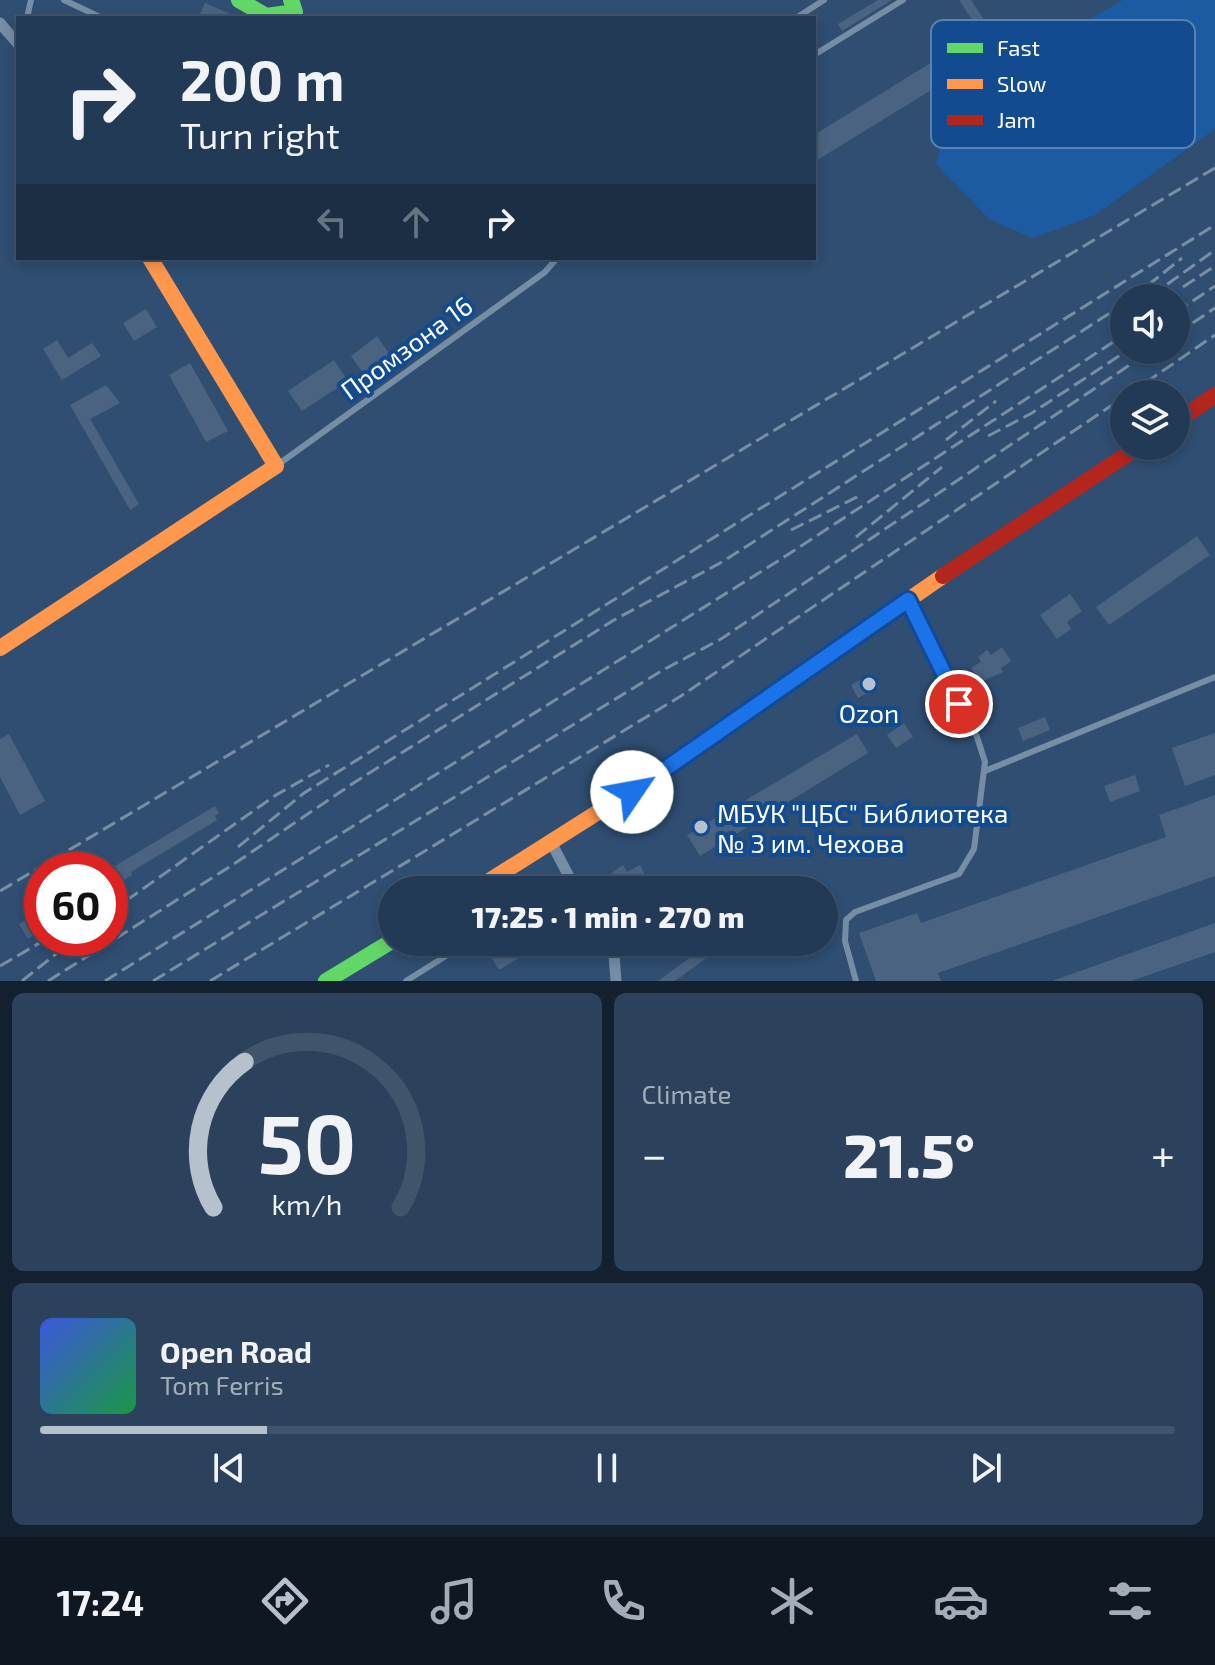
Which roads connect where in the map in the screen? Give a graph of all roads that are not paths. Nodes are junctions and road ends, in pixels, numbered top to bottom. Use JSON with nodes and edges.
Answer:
{"nodes":[{"id":1,"x":64,"y":0,"type":"edge"},
{"id":2,"x":239,"y":0,"type":"edge"},
{"id":3,"x":291,"y":0,"type":"edge"},
{"id":4,"x":824,"y":0,"type":"edge"},
{"id":5,"x":903,"y":0,"type":"edge"},
{"id":6,"x":98,"y":16,"type":"edge"},
{"id":7,"x":799,"y":16,"type":"edge"},
{"id":8,"x":0,"y":23,"type":"edge"},
{"id":9,"x":16,"y":42,"type":"edge"},
{"id":10,"x":816,"y":54,"type":"edge"},
{"id":11,"x":151,"y":260,"type":"edge"},
{"id":12,"x":555,"y":260,"type":"edge"},
{"id":13,"x":1215,"y":395,"type":"edge"},
{"id":14,"x":1190,"y":412,"type":"edge"},
{"id":15,"x":1119,"y":460,"type":"edge"},
{"id":16,"x":276,"y":466,"type":"junction"},
{"id":17,"x":908,"y":600,"type":"junction"},
{"id":18,"x":0,"y":648,"type":"edge"},
{"id":19,"x":1215,"y":677,"type":"edge"},
{"id":20,"x":985,"y":771,"type":"junction"},
{"id":21,"x":552,"y":844,"type":"junction"},
{"id":22,"x":498,"y":876,"type":"edge"},
{"id":23,"x":568,"y":876,"type":"edge"},
{"id":24,"x":378,"y":949,"type":"edge"},
{"id":25,"x":446,"y":956,"type":"edge"},
{"id":26,"x":614,"y":956,"type":"edge"},
{"id":27,"x":326,"y":981,"type":"edge"},
{"id":28,"x":406,"y":981,"type":"edge"},
{"id":29,"x":616,"y":981,"type":"edge"},
{"id":30,"x":856,"y":981,"type":"edge"}],
"edges":[{"from":1,"to":6,"type":"lane"},
{"from":2,"to":3,"type":"main road"},
{"from":4,"to":7,"type":"lane"},
{"from":5,"to":10,"type":"lane"},
{"from":8,"to":9,"type":"street"},
{"from":11,"to":16,"type":"main road"},
{"from":12,"to":16,"type":"lane","name":"Промзона 16"},
{"from":13,"to":14,"type":"main road"},
{"from":15,"to":17,"type":"main road"},
{"from":16,"to":18,"type":"main road"},
{"from":17,"to":20,"type":"lane"},
{"from":17,"to":21,"type":"main road"},
{"from":19,"to":20,"type":"lane"},
{"from":20,"to":30,"type":"lane"},
{"from":21,"to":22,"type":"main road"},
{"from":21,"to":23,"type":"street"},
{"from":24,"to":27,"type":"main road"},
{"from":25,"to":28,"type":"lane"},
{"from":26,"to":29,"type":"street"}]}
